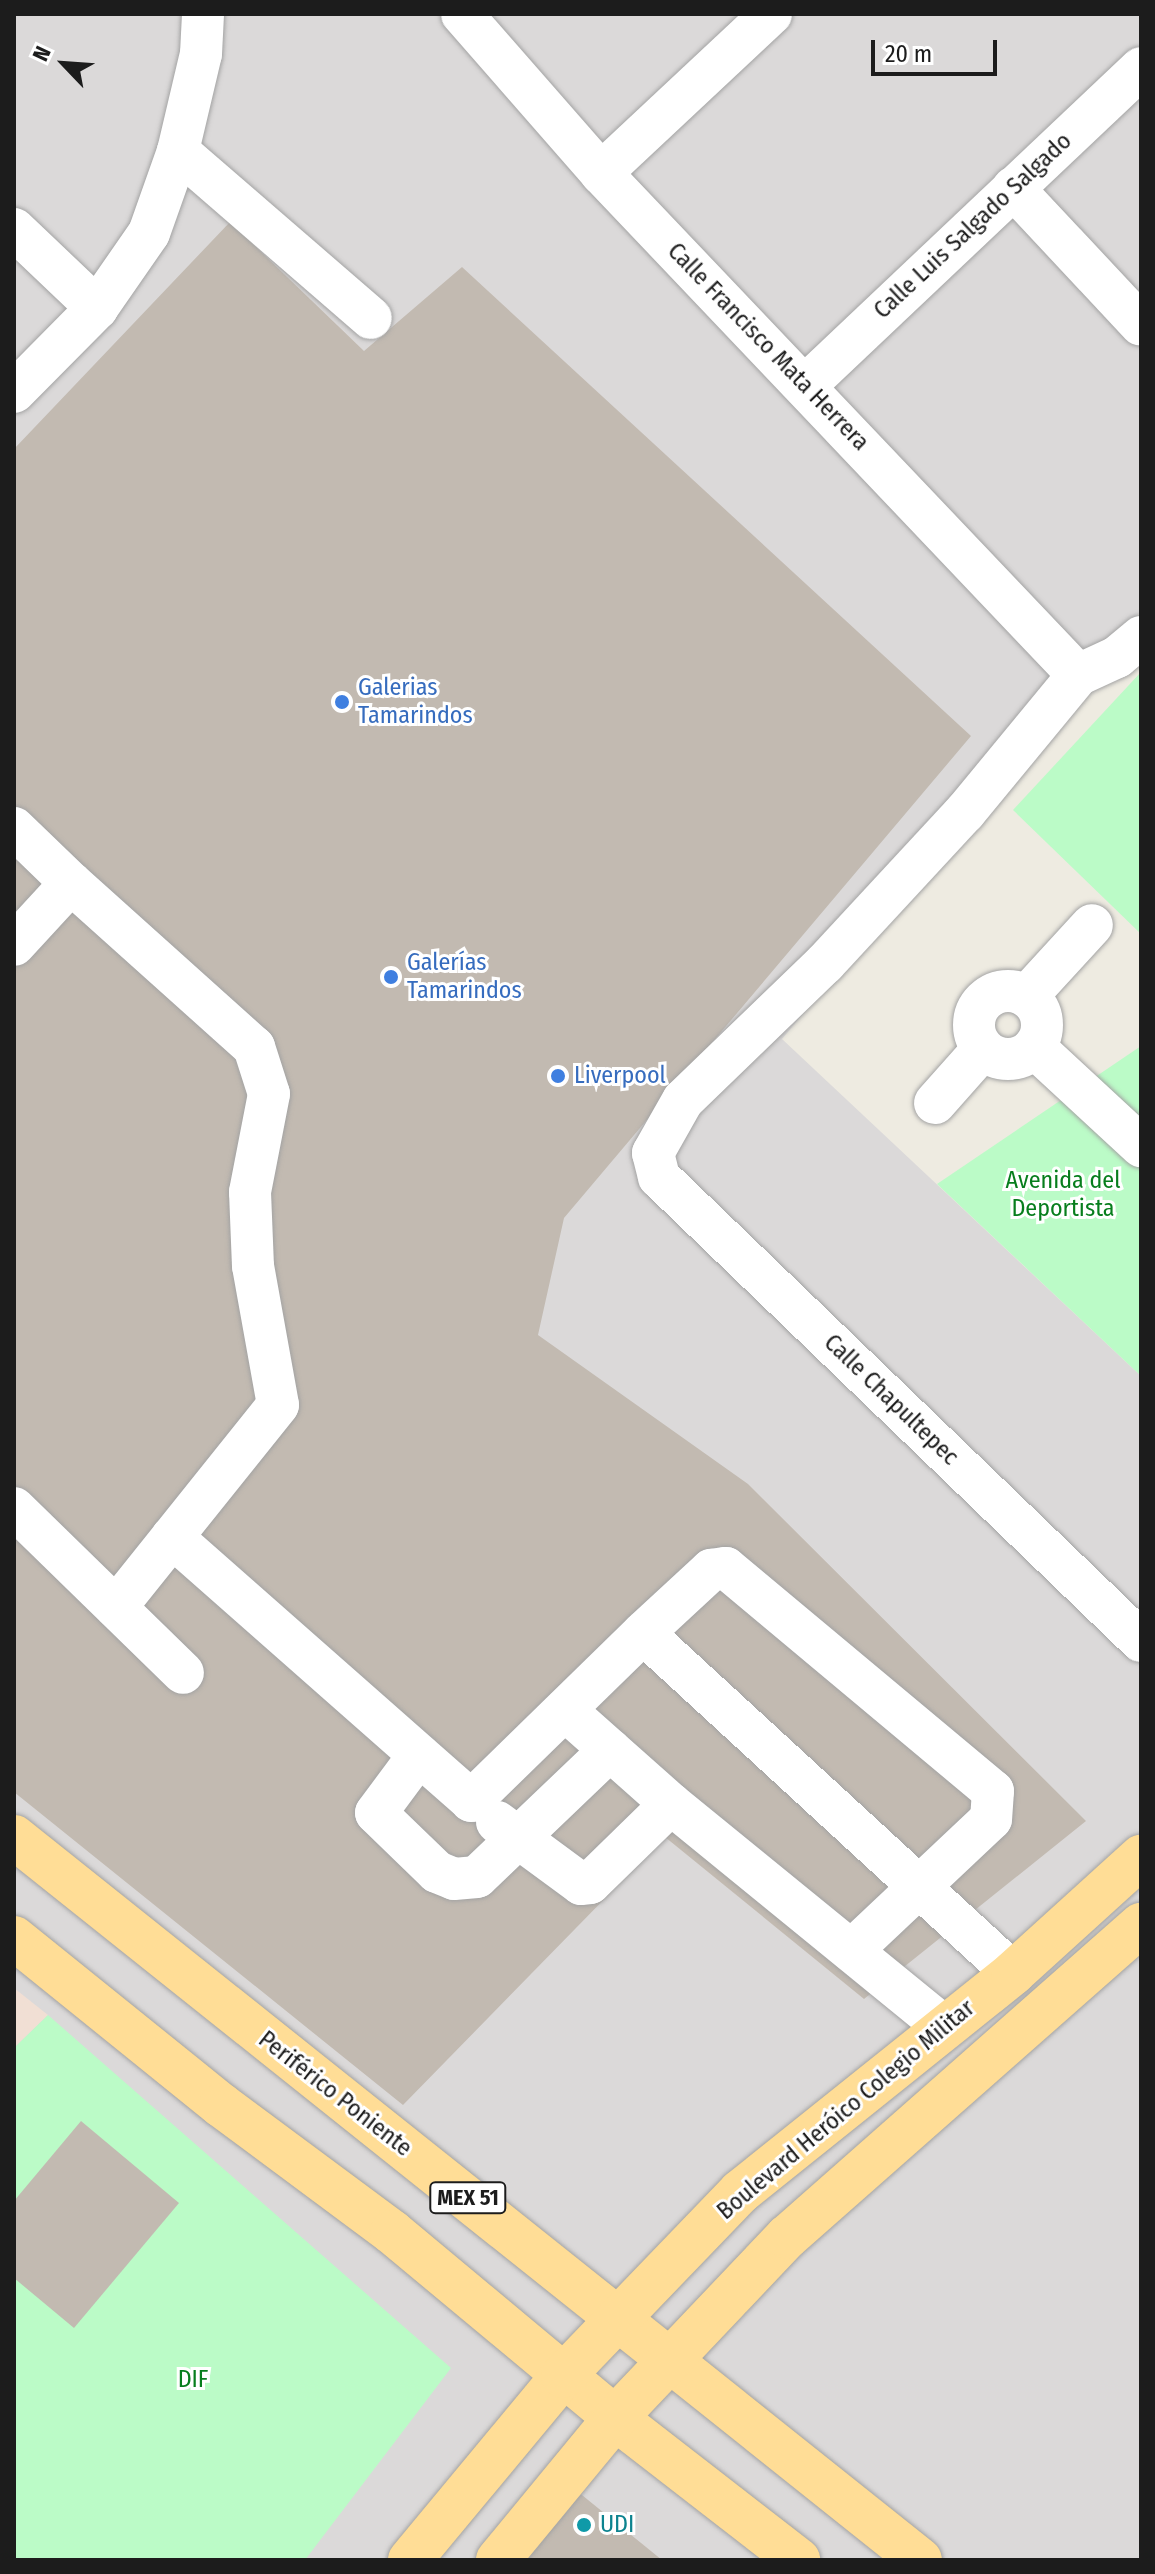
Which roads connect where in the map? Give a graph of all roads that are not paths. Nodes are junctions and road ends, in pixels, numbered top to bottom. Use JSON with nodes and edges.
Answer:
{"nodes":[{"id":1,"x":203,"y":14,"type":"edge"},
{"id":2,"x":462,"y":14,"type":"edge"},
{"id":3,"x":771,"y":14,"type":"edge"},
{"id":4,"x":1141,"y":68,"type":"edge"},
{"id":5,"x":178,"y":151,"type":"junction"},
{"id":6,"x":601,"y":173,"type":"junction"},
{"id":7,"x":1013,"y":188,"type":"junction"},
{"id":8,"x":14,"y":229,"type":"edge"},
{"id":9,"x":97,"y":308,"type":"junction"},
{"id":10,"x":371,"y":318,"type":"dead end"},
{"id":11,"x":1141,"y":325,"type":"edge"},
{"id":12,"x":806,"y":385,"type":"junction"},
{"id":13,"x":14,"y":392,"type":"edge"},
{"id":14,"x":1141,"y":637,"type":"edge"},
{"id":15,"x":1078,"y":675,"type":"junction"},
{"id":16,"x":14,"y":828,"type":"edge"},
{"id":17,"x":71,"y":883,"type":"junction"},
{"id":18,"x":1092,"y":925,"type":"dead end"},
{"id":19,"x":14,"y":945,"type":"edge"},
{"id":20,"x":1027,"y":996,"type":"junction"},
{"id":21,"x":1034,"y":1047,"type":"junction"},
{"id":22,"x":983,"y":1049,"type":"junction"},
{"id":23,"x":935,"y":1103,"type":"dead end"},
{"id":24,"x":1141,"y":1146,"type":"edge"},
{"id":25,"x":14,"y":1508,"type":"edge"},
{"id":26,"x":172,"y":1537,"type":"junction"},
{"id":27,"x":116,"y":1607,"type":"junction"},
{"id":28,"x":643,"y":1633,"type":"junction"},
{"id":29,"x":1141,"y":1641,"type":"edge"},
{"id":30,"x":183,"y":1673,"type":"dead end"},
{"id":31,"x":565,"y":1710,"type":"junction"},
{"id":32,"x":610,"y":1750,"type":"junction"},
{"id":33,"x":419,"y":1755,"type":"junction"},
{"id":34,"x":471,"y":1801,"type":"junction"},
{"id":35,"x":671,"y":1804,"type":"junction"},
{"id":36,"x":14,"y":1837,"type":"edge"},
{"id":37,"x":517,"y":1839,"type":"junction"},
{"id":38,"x":1141,"y":1857,"type":"edge"},
{"id":39,"x":920,"y":1888,"type":"junction"},
{"id":40,"x":1141,"y":1925,"type":"edge"},
{"id":41,"x":14,"y":1938,"type":"edge"},
{"id":42,"x":851,"y":1951,"type":"junction"},
{"id":43,"x":1013,"y":1973,"type":"junction"},
{"id":44,"x":944,"y":2027,"type":"junction"},
{"id":45,"x":620,"y":2317,"type":"junction"},
{"id":46,"x":671,"y":2359,"type":"junction"},
{"id":47,"x":563,"y":2376,"type":"junction"},
{"id":48,"x":615,"y":2418,"type":"junction"},
{"id":49,"x":777,"y":2553,"type":"edge"},
{"id":50,"x":410,"y":2560,"type":"edge"},
{"id":51,"x":498,"y":2560,"type":"edge"},
{"id":52,"x":920,"y":2560,"type":"edge"}],
"edges":[{"from":1,"to":5,"type":"street"},
{"from":2,"to":6,"type":"street","name":"Calle Francisco Mata Herrera"},
{"from":3,"to":6,"type":"street"},
{"from":4,"to":7,"type":"street","name":"Calle Luis Salgado Salgado"},
{"from":5,"to":9,"type":"street"},
{"from":5,"to":10,"type":"street"},
{"from":6,"to":12,"type":"street","name":"Calle Francisco Mata Herrera"},
{"from":7,"to":11,"type":"street"},
{"from":7,"to":12,"type":"street","name":"Calle Luis Salgado Salgado"},
{"from":8,"to":9,"type":"street"},
{"from":9,"to":13,"type":"street"},
{"from":12,"to":15,"type":"street","name":"Calle Francisco Mata Herrera"},
{"from":14,"to":15,"type":"street"},
{"from":15,"to":29,"type":"street","name":"Calle Chapultepec"},
{"from":16,"to":17,"type":"street"},
{"from":17,"to":19,"type":"street"},
{"from":17,"to":26,"type":"street"},
{"from":18,"to":20,"type":"street"},
{"from":20,"to":21,"type":"street"},
{"from":20,"to":22,"type":"street"},
{"from":21,"to":22,"type":"street"},
{"from":21,"to":24,"type":"street"},
{"from":22,"to":23,"type":"street"},
{"from":25,"to":27,"type":"street"},
{"from":26,"to":27,"type":"street"},
{"from":26,"to":33,"type":"street"},
{"from":27,"to":30,"type":"street"},
{"from":28,"to":31,"type":"street"},
{"from":28,"to":39,"type":"street"},
{"from":28,"to":39,"type":"street"},
{"from":31,"to":32,"type":"street"},
{"from":31,"to":34,"type":"street"},
{"from":32,"to":35,"type":"street"},
{"from":32,"to":37,"type":"street"},
{"from":33,"to":34,"type":"street"},
{"from":33,"to":37,"type":"street"},
{"from":34,"to":37,"type":"street"},
{"from":35,"to":37,"type":"street"},
{"from":35,"to":42,"type":"street"},
{"from":36,"to":45,"type":"main road","name":"Periférico Poniente","number":"MEX 51"},
{"from":38,"to":43,"type":"main road","name":"Boulevard Heróico Colegio Militar"},
{"from":39,"to":42,"type":"street"},
{"from":39,"to":43,"type":"street"},
{"from":40,"to":46,"type":"main road"},
{"from":41,"to":47,"type":"main road","number":"MEX 51"},
{"from":42,"to":44,"type":"street"},
{"from":43,"to":44,"type":"main road","name":"Boulevard Heróico Colegio Militar"},
{"from":44,"to":45,"type":"main road","name":"Boulevard Heróico Colegio Militar"},
{"from":45,"to":46,"type":"main road","name":"Periférico Poniente","number":"MEX 51"},
{"from":45,"to":47,"type":"main road","name":"Boulevard Heróico Colegio Militar"},
{"from":46,"to":48,"type":"main road"},
{"from":46,"to":52,"type":"main road","name":"Periférico Poniente","number":"MEX 51"},
{"from":47,"to":48,"type":"main road","number":"MEX 51"},
{"from":47,"to":50,"type":"main road","name":"Boulevard Heróico Colegio Militar"},
{"from":48,"to":49,"type":"main road","number":"MEX 51"},
{"from":48,"to":51,"type":"main road"}]}
